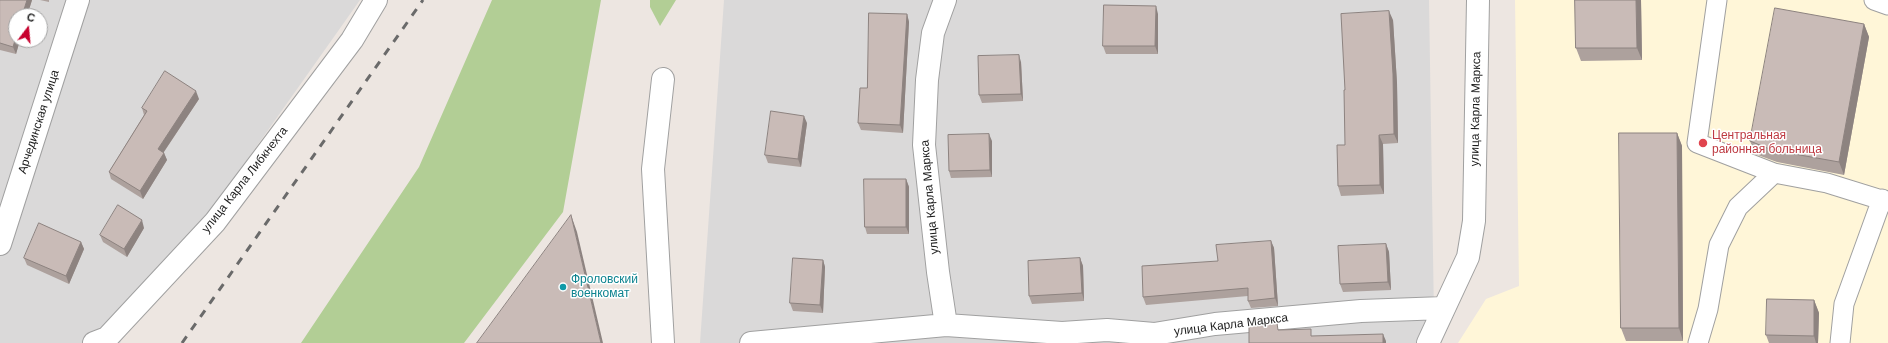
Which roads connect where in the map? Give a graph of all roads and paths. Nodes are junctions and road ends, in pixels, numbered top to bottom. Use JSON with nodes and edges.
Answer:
{"nodes":[{"id":1,"x":78,"y":0,"type":"edge"},
{"id":2,"x":376,"y":0,"type":"edge"},
{"id":3,"x":945,"y":0,"type":"edge"},
{"id":4,"x":1478,"y":0,"type":"edge"},
{"id":5,"x":1717,"y":0,"type":"edge"},
{"id":6,"x":1874,"y":0,"type":"edge"},
{"id":7,"x":1888,"y":5,"type":"edge"},
{"id":8,"x":663,"y":79,"type":"dead end"},
{"id":9,"x":1774,"y":173,"type":"junction"},
{"id":10,"x":1885,"y":201,"type":"edge"},
{"id":11,"x":0,"y":244,"type":"edge"},
{"id":12,"x":1444,"y":308,"type":"junction"},
{"id":13,"x":946,"y":325,"type":"junction"},
{"id":14,"x":94,"y":343,"type":"edge"},
{"id":15,"x":665,"y":343,"type":"edge"},
{"id":16,"x":750,"y":343,"type":"edge"},
{"id":17,"x":1428,"y":343,"type":"edge"},
{"id":18,"x":1698,"y":343,"type":"edge"},
{"id":19,"x":1840,"y":343,"type":"edge"}],
"edges":[{"from":1,"to":11,"type":"street","name":"Арчединская улица"},
{"from":2,"to":14,"type":"street","name":"улица Карла Либкнехта"},
{"from":3,"to":13,"type":"street","name":"улица Карла Маркса"},
{"from":4,"to":12,"type":"street","name":"улица Карла Маркса"},
{"from":5,"to":9,"type":"lane"},
{"from":6,"to":7,"type":"lane"},
{"from":8,"to":15,"type":"street"},
{"from":9,"to":10,"type":"lane"},
{"from":9,"to":18,"type":"lane"},
{"from":10,"to":19,"type":"lane"},
{"from":12,"to":13,"type":"street","name":"улица Карла Маркса"},
{"from":12,"to":17,"type":"street","name":"улица Карла Маркса"},
{"from":13,"to":16,"type":"street","name":"улица Карла Маркса"}]}
